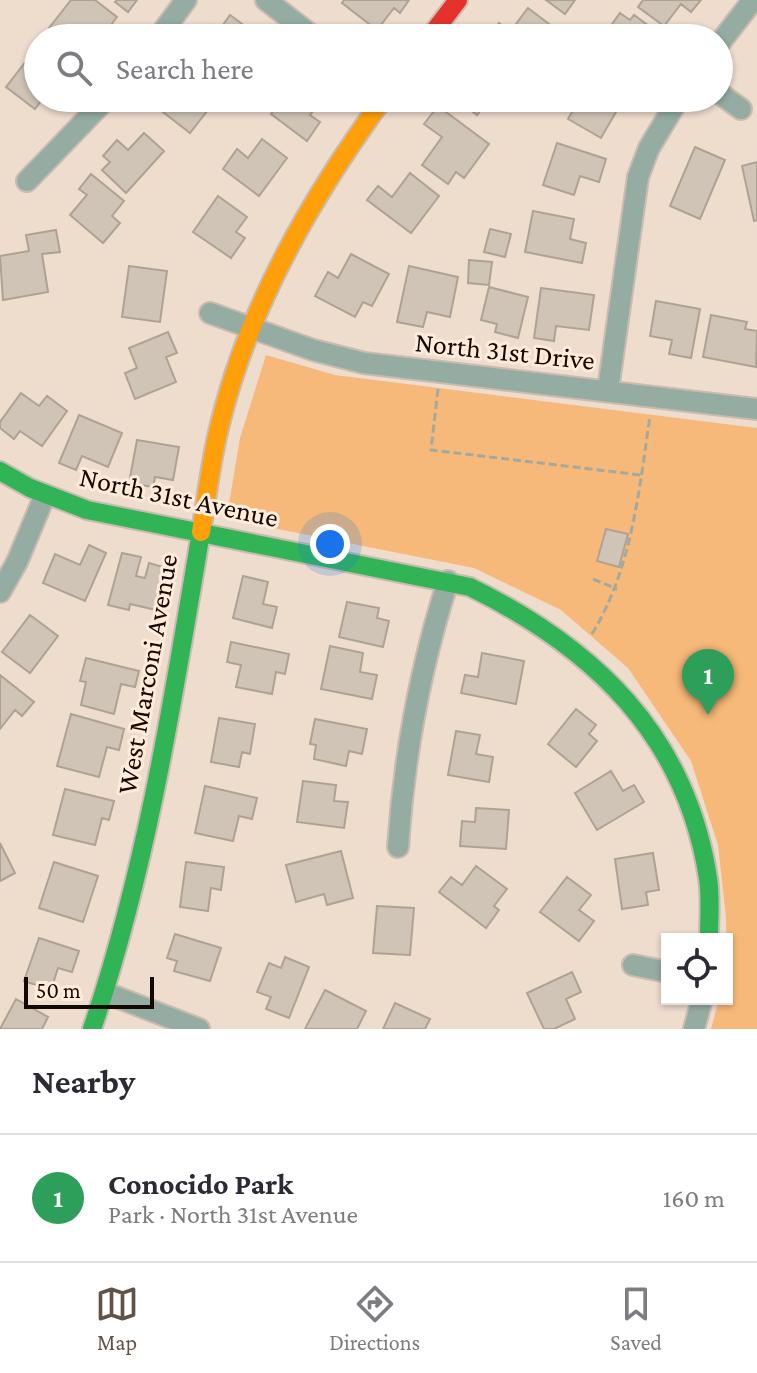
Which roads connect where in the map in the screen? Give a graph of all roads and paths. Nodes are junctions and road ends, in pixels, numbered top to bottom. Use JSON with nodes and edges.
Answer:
{"nodes":[{"id":1,"x":186,"y":0,"type":"edge"},
{"id":2,"x":266,"y":0,"type":"edge"},
{"id":3,"x":458,"y":0,"type":"edge"},
{"id":4,"x":753,"y":0,"type":"edge"},
{"id":5,"x":168,"y":24,"type":"edge"},
{"id":6,"x":297,"y":24,"type":"edge"},
{"id":7,"x":440,"y":24,"type":"edge"},
{"id":8,"x":733,"y":26,"type":"edge"},
{"id":9,"x":733,"y":103,"type":"edge"},
{"id":10,"x":741,"y":109,"type":"dead end"},
{"id":11,"x":94,"y":112,"type":"edge"},
{"id":12,"x":373,"y":112,"type":"edge"},
{"id":13,"x":671,"y":112,"type":"edge"},
{"id":14,"x":27,"y":181,"type":"dead end"},
{"id":15,"x":210,"y":313,"type":"dead end"},
{"id":16,"x":251,"y":328,"type":"junction"},
{"id":17,"x":439,"y":373,"type":"junction"},
{"id":18,"x":608,"y":390,"type":"junction"},
{"id":19,"x":653,"y":396,"type":"junction"},
{"id":20,"x":757,"y":409,"type":"edge"},
{"id":21,"x":0,"y":471,"type":"edge"},
{"id":22,"x":641,"y":475,"type":"junction"},
{"id":23,"x":45,"y":495,"type":"junction"},
{"id":24,"x":201,"y":532,"type":"junction"},
{"id":25,"x":593,"y":579,"type":"dead end"},
{"id":26,"x":448,"y":581,"type":"junction"},
{"id":27,"x":617,"y":589,"type":"junction"},
{"id":28,"x":0,"y":592,"type":"edge"},
{"id":29,"x":580,"y":651,"type":"junction"},
{"id":30,"x":398,"y":847,"type":"dead end"},
{"id":31,"x":709,"y":933,"type":"edge"},
{"id":32,"x":633,"y":965,"type":"dead end"},
{"id":33,"x":661,"y":971,"type":"edge"},
{"id":34,"x":106,"y":993,"type":"junction"},
{"id":35,"x":700,"y":1005,"type":"edge"},
{"id":36,"x":92,"y":1029,"type":"edge"},
{"id":37,"x":199,"y":1029,"type":"edge"},
{"id":38,"x":694,"y":1029,"type":"edge"}],
"edges":[{"from":1,"to":5,"type":"street"},
{"from":2,"to":6,"type":"street"},
{"from":3,"to":7,"type":"street"},
{"from":4,"to":8,"type":"street"},
{"from":9,"to":10,"type":"street"},
{"from":11,"to":14,"type":"street"},
{"from":12,"to":16,"type":"street","name":"West Marconi Avenue"},
{"from":13,"to":18,"type":"street"},
{"from":15,"to":16,"type":"street"},
{"from":16,"to":17,"type":"street","name":"North 31st Drive"},
{"from":16,"to":24,"type":"street","name":"West Marconi Avenue"},
{"from":17,"to":18,"type":"street","name":"North 31st Drive"},
{"from":17,"to":22,"type":"path"},
{"from":18,"to":19,"type":"street","name":"North 31st Drive"},
{"from":19,"to":20,"type":"street","name":"North 31st Drive"},
{"from":19,"to":22,"type":"path"},
{"from":21,"to":23,"type":"street","name":"North 31st Avenue"},
{"from":22,"to":27,"type":"path"},
{"from":23,"to":24,"type":"street","name":"North 31st Avenue"},
{"from":23,"to":28,"type":"street"},
{"from":24,"to":26,"type":"street","name":"North 31st Avenue"},
{"from":24,"to":34,"type":"street","name":"West Marconi Avenue"},
{"from":25,"to":27,"type":"path"},
{"from":26,"to":29,"type":"street","name":"North 31st Avenue"},
{"from":26,"to":30,"type":"street"},
{"from":27,"to":29,"type":"path"},
{"from":29,"to":31,"type":"street","name":"North 31st Avenue"},
{"from":32,"to":33,"type":"street"},
{"from":34,"to":36,"type":"street","name":"West Marconi Avenue"},
{"from":34,"to":37,"type":"street"},
{"from":35,"to":38,"type":"street"}]}
